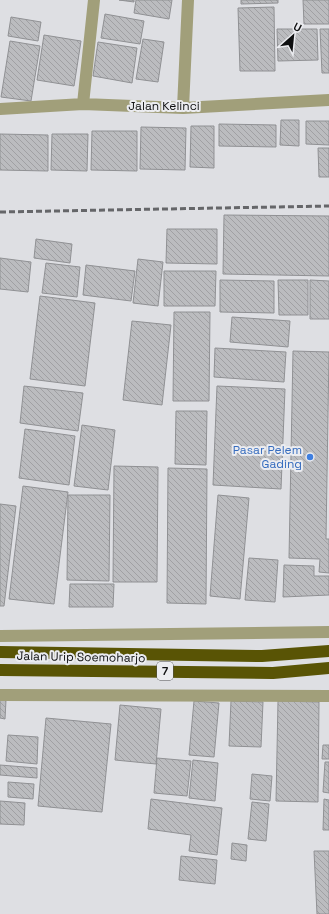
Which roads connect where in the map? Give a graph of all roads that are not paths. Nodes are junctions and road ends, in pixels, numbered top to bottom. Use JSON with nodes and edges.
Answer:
{"nodes":[{"id":1,"x":94,"y":0,"type":"edge"},
{"id":2,"x":188,"y":0,"type":"edge"},
{"id":3,"x":329,"y":100,"type":"edge"},
{"id":4,"x":83,"y":104,"type":"junction"},
{"id":5,"x":183,"y":108,"type":"junction"},
{"id":6,"x":0,"y":109,"type":"edge"},
{"id":7,"x":329,"y":632,"type":"edge"},
{"id":8,"x":0,"y":636,"type":"edge"},
{"id":9,"x":329,"y":651,"type":"edge"},
{"id":10,"x":0,"y":652,"type":"edge"},
{"id":11,"x":329,"y":668,"type":"edge"},
{"id":12,"x":0,"y":670,"type":"edge"},
{"id":13,"x":0,"y":695,"type":"edge"},
{"id":14,"x":329,"y":696,"type":"edge"}],
"edges":[{"from":1,"to":4,"type":"street"},
{"from":2,"to":5,"type":"street"},
{"from":3,"to":5,"type":"street","name":"Jalan Kelinci"},
{"from":4,"to":5,"type":"street","name":"Jalan Kelinci"},
{"from":4,"to":6,"type":"street","name":"Jalan Kelinci"},
{"from":7,"to":8,"type":"street"},
{"from":9,"to":10,"type":"highway","name":"Jalan Urip Soemoharjo","number":"7"},
{"from":11,"to":12,"type":"highway","name":"Jalan Urip Soemoharjo","number":"7"},
{"from":13,"to":14,"type":"street"}]}
